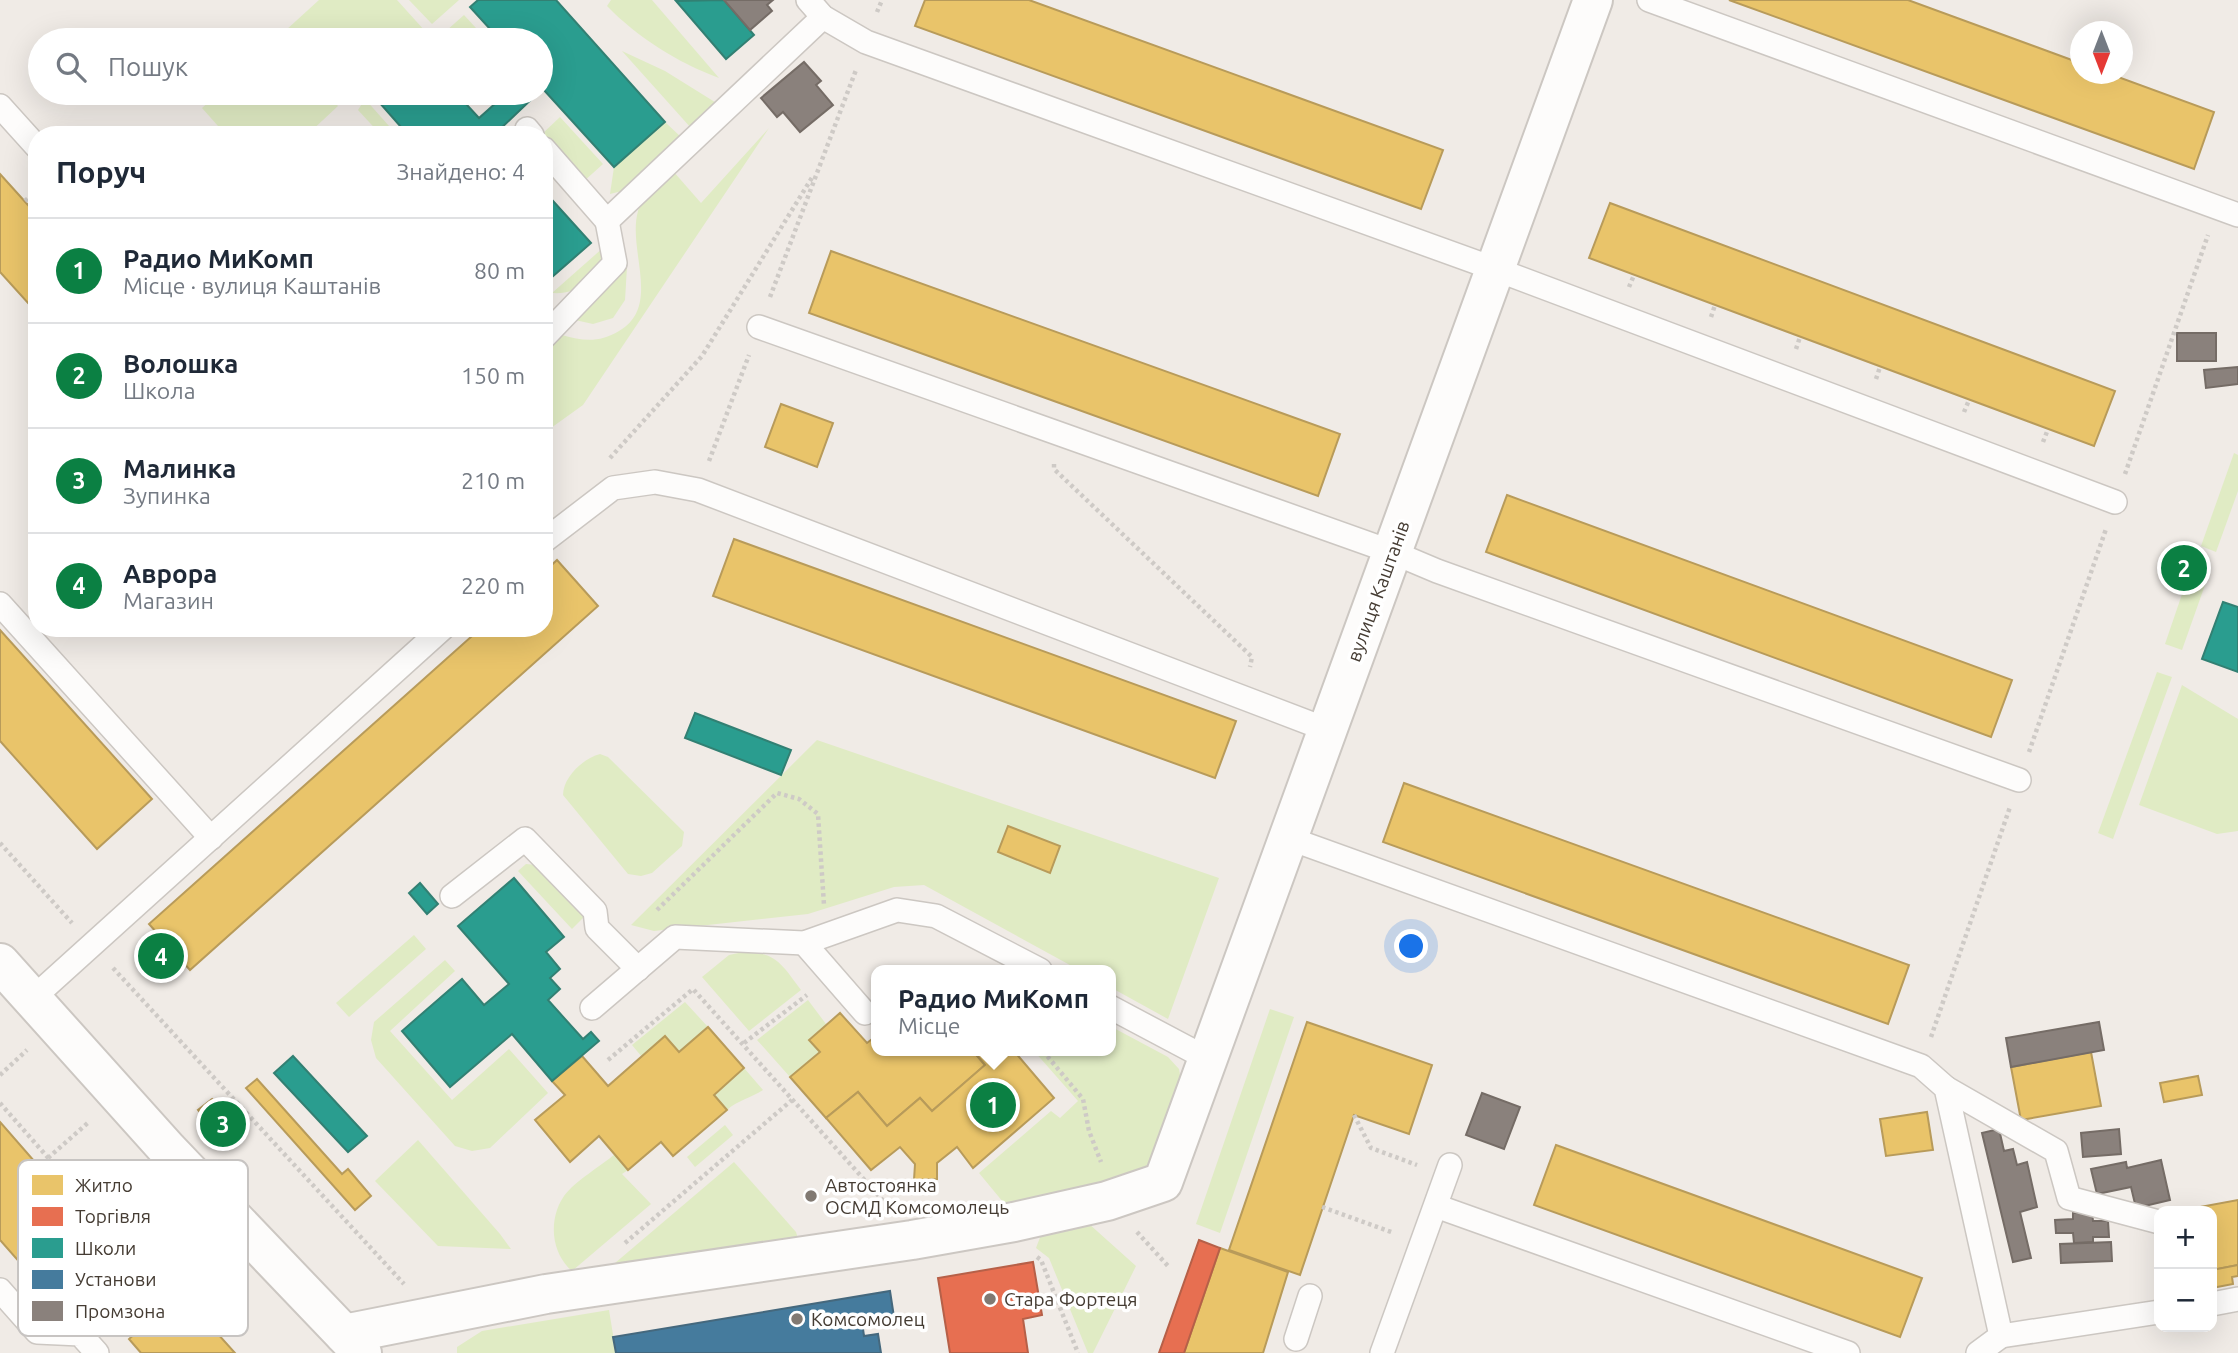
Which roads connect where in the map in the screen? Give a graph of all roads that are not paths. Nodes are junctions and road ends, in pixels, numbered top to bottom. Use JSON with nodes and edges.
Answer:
{"nodes":[{"id":1,"x":1593,"y":0,"type":"edge"},
{"id":2,"x":1649,"y":0,"type":"edge"},
{"id":3,"x":816,"y":9,"type":"edge"},
{"id":4,"x":0,"y":106,"type":"edge"},
{"id":5,"x":28,"y":137,"type":"edge"},
{"id":6,"x":553,"y":159,"type":"edge"},
{"id":7,"x":2228,"y":211,"type":"edge"},
{"id":8,"x":607,"y":221,"type":"junction"},
{"id":9,"x":1495,"y":269,"type":"junction"},
{"id":10,"x":759,"y":327,"type":"road end"},
{"id":11,"x":553,"y":328,"type":"edge"},
{"id":12,"x":2115,"y":502,"type":"road end"},
{"id":13,"x":553,"y":534,"type":"edge"},
{"id":14,"x":1392,"y":552,"type":"junction"},
{"id":15,"x":0,"y":604,"type":"edge"},
{"id":16,"x":28,"y":635,"type":"edge"},
{"id":17,"x":30,"y":637,"type":"edge"},
{"id":18,"x":433,"y":637,"type":"edge"},
{"id":19,"x":1328,"y":730,"type":"junction"},
{"id":20,"x":2019,"y":780,"type":"road end"},
{"id":21,"x":211,"y":838,"type":"junction"},
{"id":22,"x":1288,"y":838,"type":"junction"},
{"id":23,"x":452,"y":896,"type":"dead end"},
{"id":24,"x":811,"y":940,"type":"junction"},
{"id":25,"x":0,"y":963,"type":"edge"},
{"id":26,"x":1030,"y":965,"type":"edge"},
{"id":27,"x":638,"y":969,"type":"junction"},
{"id":28,"x":32,"y":999,"type":"junction"},
{"id":29,"x":592,"y":1008,"type":"dead end"},
{"id":30,"x":1116,"y":1010,"type":"edge"},
{"id":31,"x":865,"y":1013,"type":"dead end"},
{"id":32,"x":1208,"y":1059,"type":"junction"},
{"id":33,"x":1946,"y":1088,"type":"junction"},
{"id":34,"x":180,"y":1160,"type":"edge"},
{"id":35,"x":1448,"y":1171,"type":"road end"},
{"id":36,"x":1436,"y":1206,"type":"junction"},
{"id":37,"x":2154,"y":1221,"type":"edge"},
{"id":38,"x":248,"y":1233,"type":"edge"},
{"id":39,"x":0,"y":1290,"type":"edge"},
{"id":40,"x":1310,"y":1296,"type":"dead end"},
{"id":41,"x":2238,"y":1299,"type":"edge"},
{"id":42,"x":2217,"y":1303,"type":"edge"},
{"id":43,"x":18,"y":1310,"type":"edge"},
{"id":44,"x":2154,"y":1313,"type":"edge"},
{"id":45,"x":82,"y":1336,"type":"edge"},
{"id":46,"x":2001,"y":1336,"type":"junction"},
{"id":47,"x":1296,"y":1339,"type":"dead end"},
{"id":48,"x":353,"y":1344,"type":"edge"},
{"id":49,"x":97,"y":1353,"type":"edge"},
{"id":50,"x":1382,"y":1353,"type":"edge"},
{"id":51,"x":1848,"y":1353,"type":"edge"},
{"id":52,"x":1978,"y":1353,"type":"edge"}],
"edges":[{"from":1,"to":9,"type":"street","name":"вулиця Каштанів"},
{"from":2,"to":7,"type":"lane"},
{"from":3,"to":8,"type":"lane"},
{"from":3,"to":9,"type":"lane"},
{"from":4,"to":5,"type":"lane"},
{"from":6,"to":8,"type":"lane"},
{"from":8,"to":11,"type":"lane"},
{"from":9,"to":12,"type":"lane"},
{"from":9,"to":14,"type":"street","name":"вулиця Каштанів"},
{"from":10,"to":14,"type":"lane"},
{"from":13,"to":19,"type":"lane"},
{"from":14,"to":19,"type":"street","name":"вулиця Каштанів"},
{"from":14,"to":20,"type":"lane"},
{"from":15,"to":16,"type":"lane"},
{"from":17,"to":21,"type":"lane"},
{"from":18,"to":21,"type":"lane"},
{"from":19,"to":22,"type":"street","name":"вулиця Каштанів"},
{"from":21,"to":28,"type":"lane"},
{"from":22,"to":32,"type":"street","name":"вулиця Каштанів"},
{"from":22,"to":33,"type":"lane"},
{"from":23,"to":27,"type":"lane"},
{"from":24,"to":26,"type":"lane"},
{"from":24,"to":27,"type":"lane"},
{"from":24,"to":31,"type":"lane"},
{"from":25,"to":28,"type":"street"},
{"from":27,"to":29,"type":"lane"},
{"from":28,"to":34,"type":"street"},
{"from":30,"to":32,"type":"lane"},
{"from":32,"to":48,"type":"street","name":"вулиця Каштанів"},
{"from":33,"to":37,"type":"lane"},
{"from":33,"to":46,"type":"lane"},
{"from":35,"to":36,"type":"lane"},
{"from":36,"to":50,"type":"lane"},
{"from":36,"to":51,"type":"lane"},
{"from":38,"to":48,"type":"street"},
{"from":39,"to":43,"type":"lane"},
{"from":40,"to":47,"type":"lane"},
{"from":41,"to":42,"type":"lane"},
{"from":44,"to":46,"type":"lane"},
{"from":45,"to":49,"type":"lane"},
{"from":46,"to":52,"type":"lane"}]}
